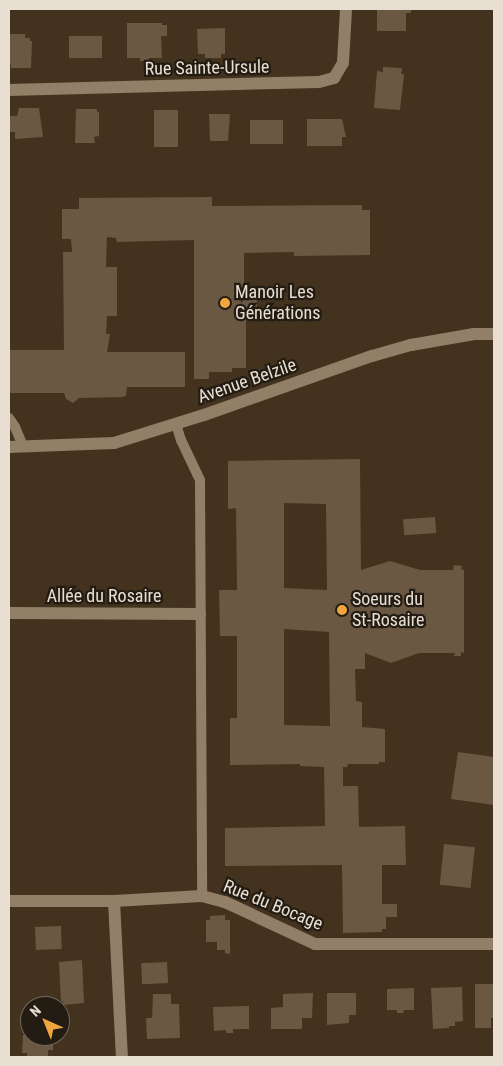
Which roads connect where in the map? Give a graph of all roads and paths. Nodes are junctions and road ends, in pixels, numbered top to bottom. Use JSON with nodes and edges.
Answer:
{"nodes":[{"id":1,"x":346,"y":9,"type":"edge"},
{"id":2,"x":9,"y":90,"type":"edge"},
{"id":3,"x":494,"y":334,"type":"edge"},
{"id":4,"x":9,"y":418,"type":"edge"},
{"id":5,"x":176,"y":424,"type":"junction"},
{"id":6,"x":9,"y":446,"type":"edge"},
{"id":7,"x":23,"y":446,"type":"junction"},
{"id":8,"x":9,"y":613,"type":"edge"},
{"id":9,"x":200,"y":614,"type":"junction"},
{"id":10,"x":202,"y":896,"type":"junction"},
{"id":11,"x":9,"y":901,"type":"edge"},
{"id":12,"x":114,"y":901,"type":"junction"},
{"id":13,"x":494,"y":944,"type":"edge"},
{"id":14,"x":122,"y":1057,"type":"edge"}],
"edges":[{"from":1,"to":2,"type":"street","name":"Rue Sainte-Ursule"},
{"from":3,"to":5,"type":"street","name":"Avenue Belzile"},
{"from":4,"to":7,"type":"lane"},
{"from":5,"to":7,"type":"street","name":"Avenue Belzile"},
{"from":5,"to":9,"type":"lane"},
{"from":6,"to":7,"type":"street","name":"Avenue Belzile"},
{"from":8,"to":9,"type":"street","name":"Allée du Rosaire"},
{"from":9,"to":10,"type":"lane"},
{"from":10,"to":12,"type":"street","name":"Rue du Bocage"},
{"from":10,"to":13,"type":"street","name":"Rue du Bocage"},
{"from":11,"to":12,"type":"street","name":"Rue du Bocage"},
{"from":12,"to":14,"type":"street"}]}
